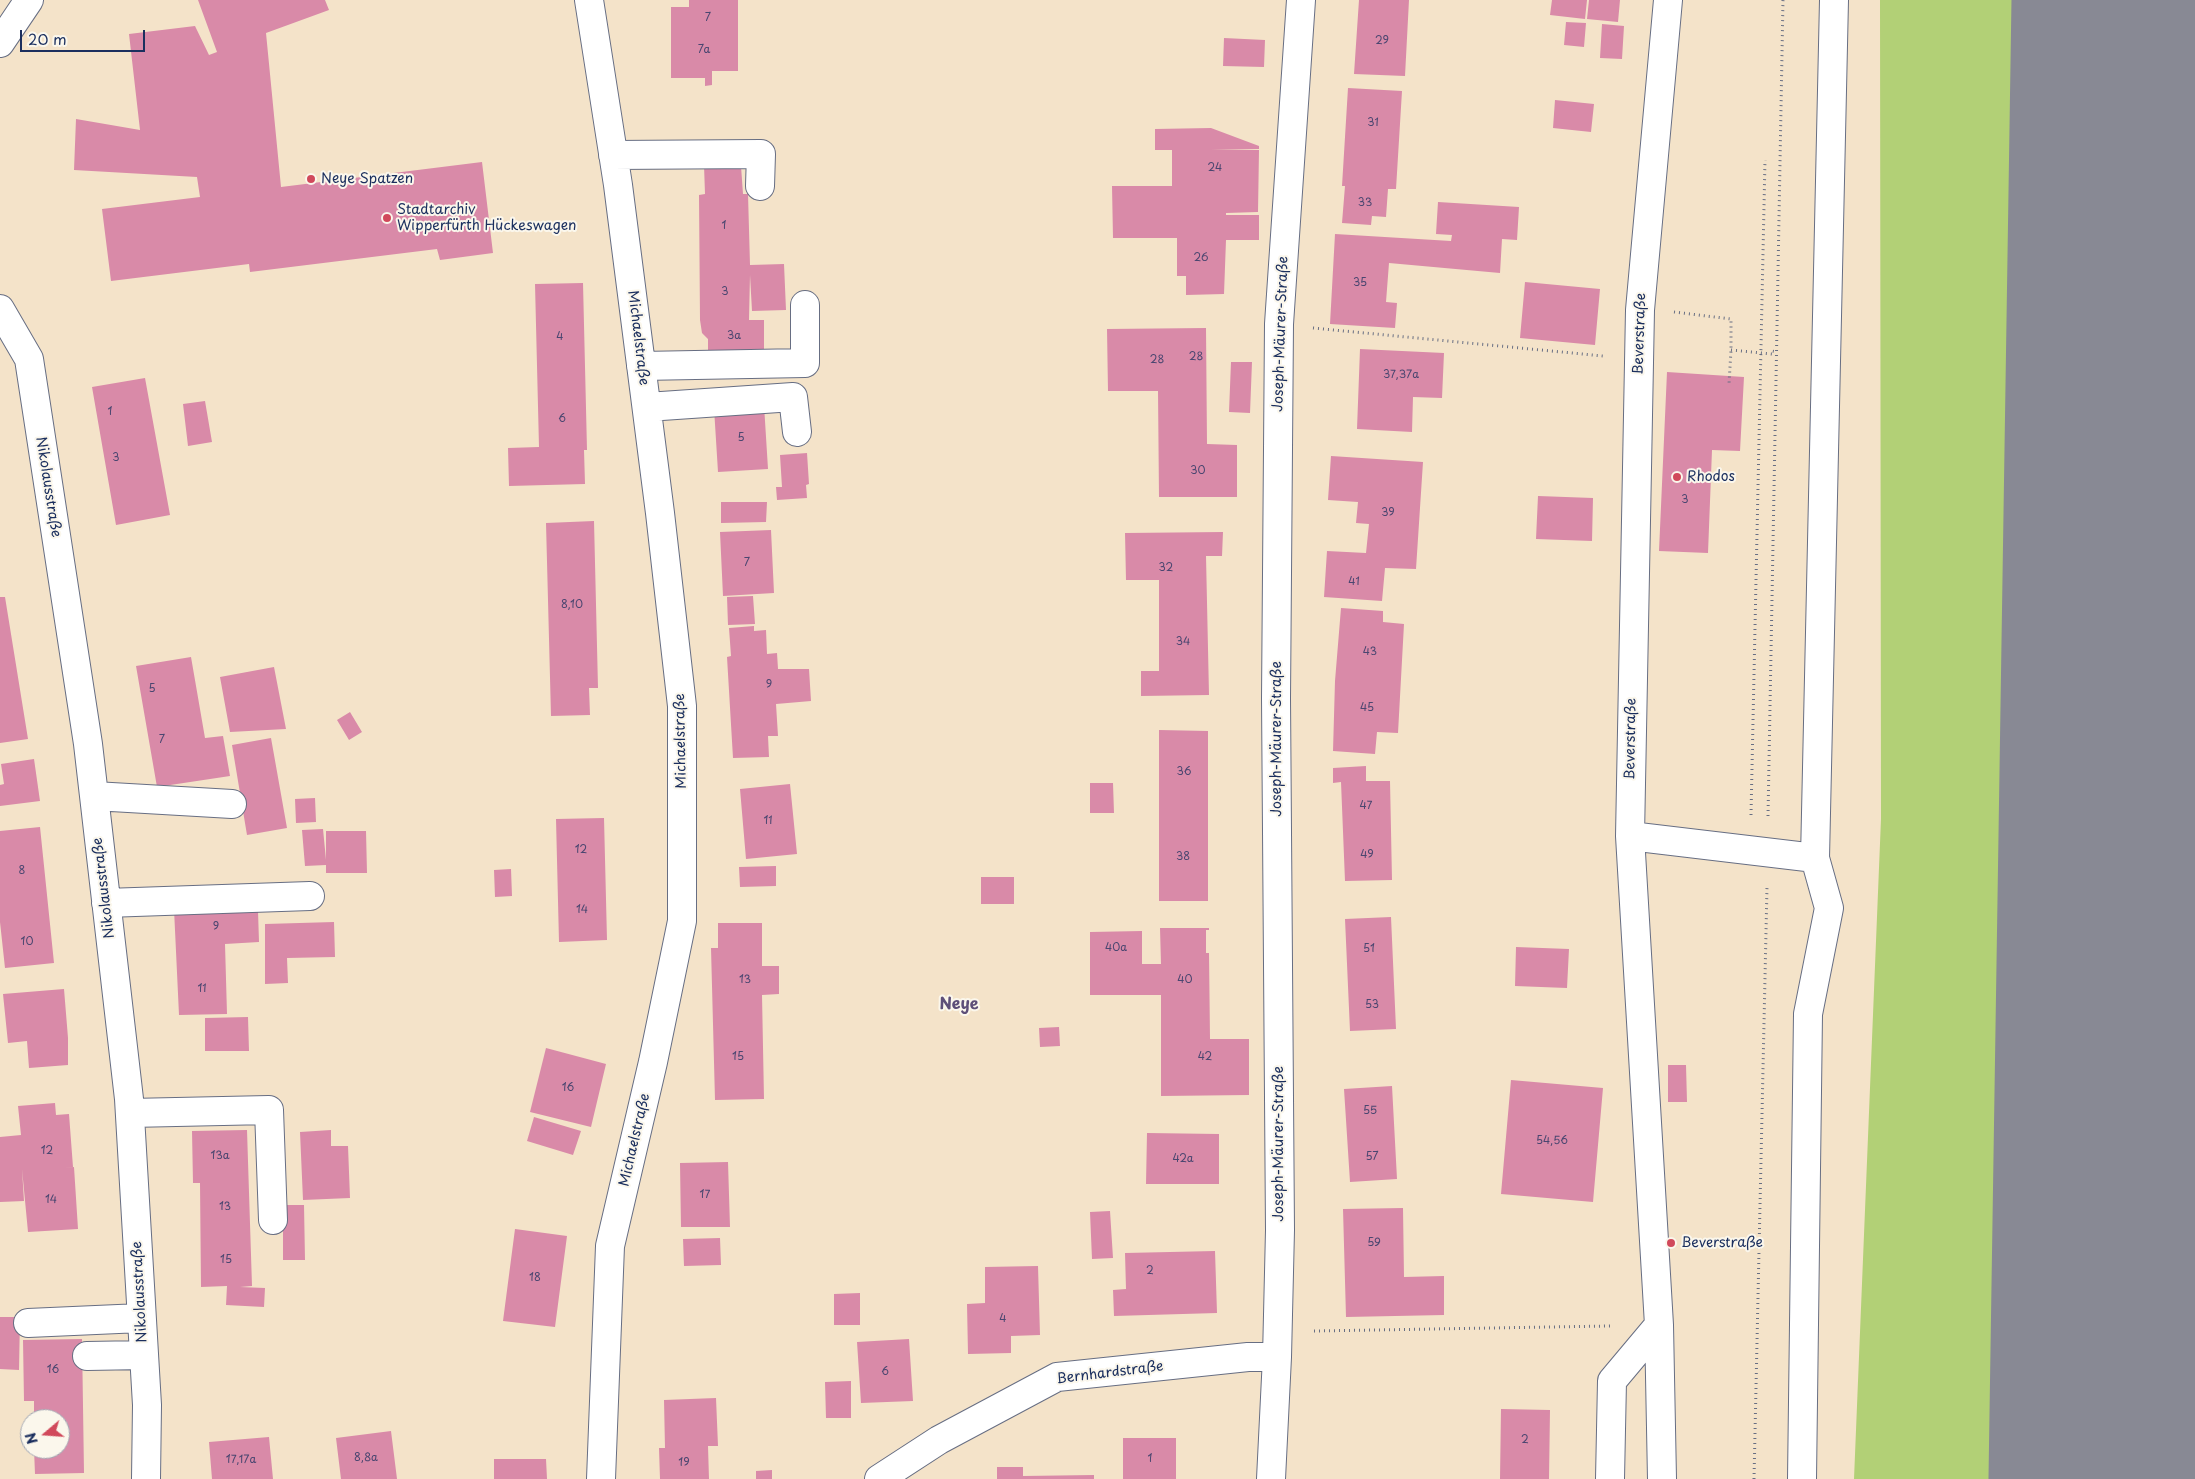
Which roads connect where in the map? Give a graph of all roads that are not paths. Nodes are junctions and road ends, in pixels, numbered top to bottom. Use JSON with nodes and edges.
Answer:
{"nodes":[{"id":1,"x":29,"y":0,"type":"edge"},
{"id":2,"x":589,"y":0,"type":"edge"},
{"id":3,"x":1301,"y":0,"type":"edge"},
{"id":4,"x":1668,"y":0,"type":"edge"},
{"id":5,"x":1834,"y":0,"type":"edge"},
{"id":6,"x":0,"y":43,"type":"edge"},
{"id":7,"x":613,"y":155,"type":"junction"},
{"id":8,"x":760,"y":186,"type":"dead end"},
{"id":9,"x":805,"y":305,"type":"dead end"},
{"id":10,"x":0,"y":309,"type":"edge"},
{"id":11,"x":641,"y":366,"type":"junction"},
{"id":12,"x":647,"y":407,"type":"junction"},
{"id":13,"x":796,"y":432,"type":"dead end"},
{"id":14,"x":94,"y":796,"type":"junction"},
{"id":15,"x":232,"y":804,"type":"dead end"},
{"id":16,"x":1630,"y":836,"type":"junction"},
{"id":17,"x":1815,"y":858,"type":"junction"},
{"id":18,"x":310,"y":896,"type":"dead end"},
{"id":19,"x":106,"y":903,"type":"junction"},
{"id":20,"x":130,"y":1113,"type":"junction"},
{"id":21,"x":273,"y":1220,"type":"dead end"},
{"id":22,"x":141,"y":1318,"type":"junction"},
{"id":23,"x":28,"y":1323,"type":"dead end"},
{"id":24,"x":1659,"y":1325,"type":"junction"},
{"id":25,"x":1277,"y":1344,"type":"junction"},
{"id":26,"x":144,"y":1355,"type":"junction"},
{"id":27,"x":86,"y":1356,"type":"dead end"},
{"id":28,"x":146,"y":1479,"type":"edge"},
{"id":29,"x":600,"y":1479,"type":"edge"},
{"id":30,"x":879,"y":1479,"type":"edge"},
{"id":31,"x":1271,"y":1479,"type":"edge"},
{"id":32,"x":1610,"y":1479,"type":"edge"},
{"id":33,"x":1662,"y":1479,"type":"edge"},
{"id":34,"x":1802,"y":1479,"type":"edge"}],
"edges":[{"from":1,"to":6,"type":"street"},
{"from":2,"to":7,"type":"street","name":"Michaelstraße"},
{"from":3,"to":25,"type":"street","name":"Joseph-Mäurer-Straße"},
{"from":4,"to":16,"type":"street","name":"Beverstraße"},
{"from":5,"to":17,"type":"street"},
{"from":7,"to":8,"type":"street"},
{"from":7,"to":11,"type":"street","name":"Michaelstraße"},
{"from":9,"to":11,"type":"street"},
{"from":10,"to":14,"type":"street","name":"Nikolausstraße"},
{"from":11,"to":12,"type":"street","name":"Michaelstraße"},
{"from":12,"to":13,"type":"street"},
{"from":12,"to":29,"type":"street","name":"Michaelstraße"},
{"from":14,"to":15,"type":"street"},
{"from":14,"to":19,"type":"street","name":"Nikolausstraße"},
{"from":16,"to":17,"type":"street"},
{"from":16,"to":24,"type":"street","name":"Beverstraße"},
{"from":17,"to":34,"type":"street"},
{"from":18,"to":19,"type":"street"},
{"from":19,"to":20,"type":"street","name":"Nikolausstraße"},
{"from":20,"to":21,"type":"street"},
{"from":20,"to":22,"type":"street","name":"Nikolausstraße"},
{"from":22,"to":23,"type":"street"},
{"from":22,"to":26,"type":"street","name":"Nikolausstraße"},
{"from":24,"to":32,"type":"street"},
{"from":24,"to":33,"type":"street","name":"Beverstraße"},
{"from":25,"to":30,"type":"street","name":"Bernhardstraße"},
{"from":25,"to":31,"type":"street","name":"Joseph-Mäurer-Straße"},
{"from":26,"to":27,"type":"street"},
{"from":26,"to":28,"type":"street","name":"Nikolausstraße"}]}
